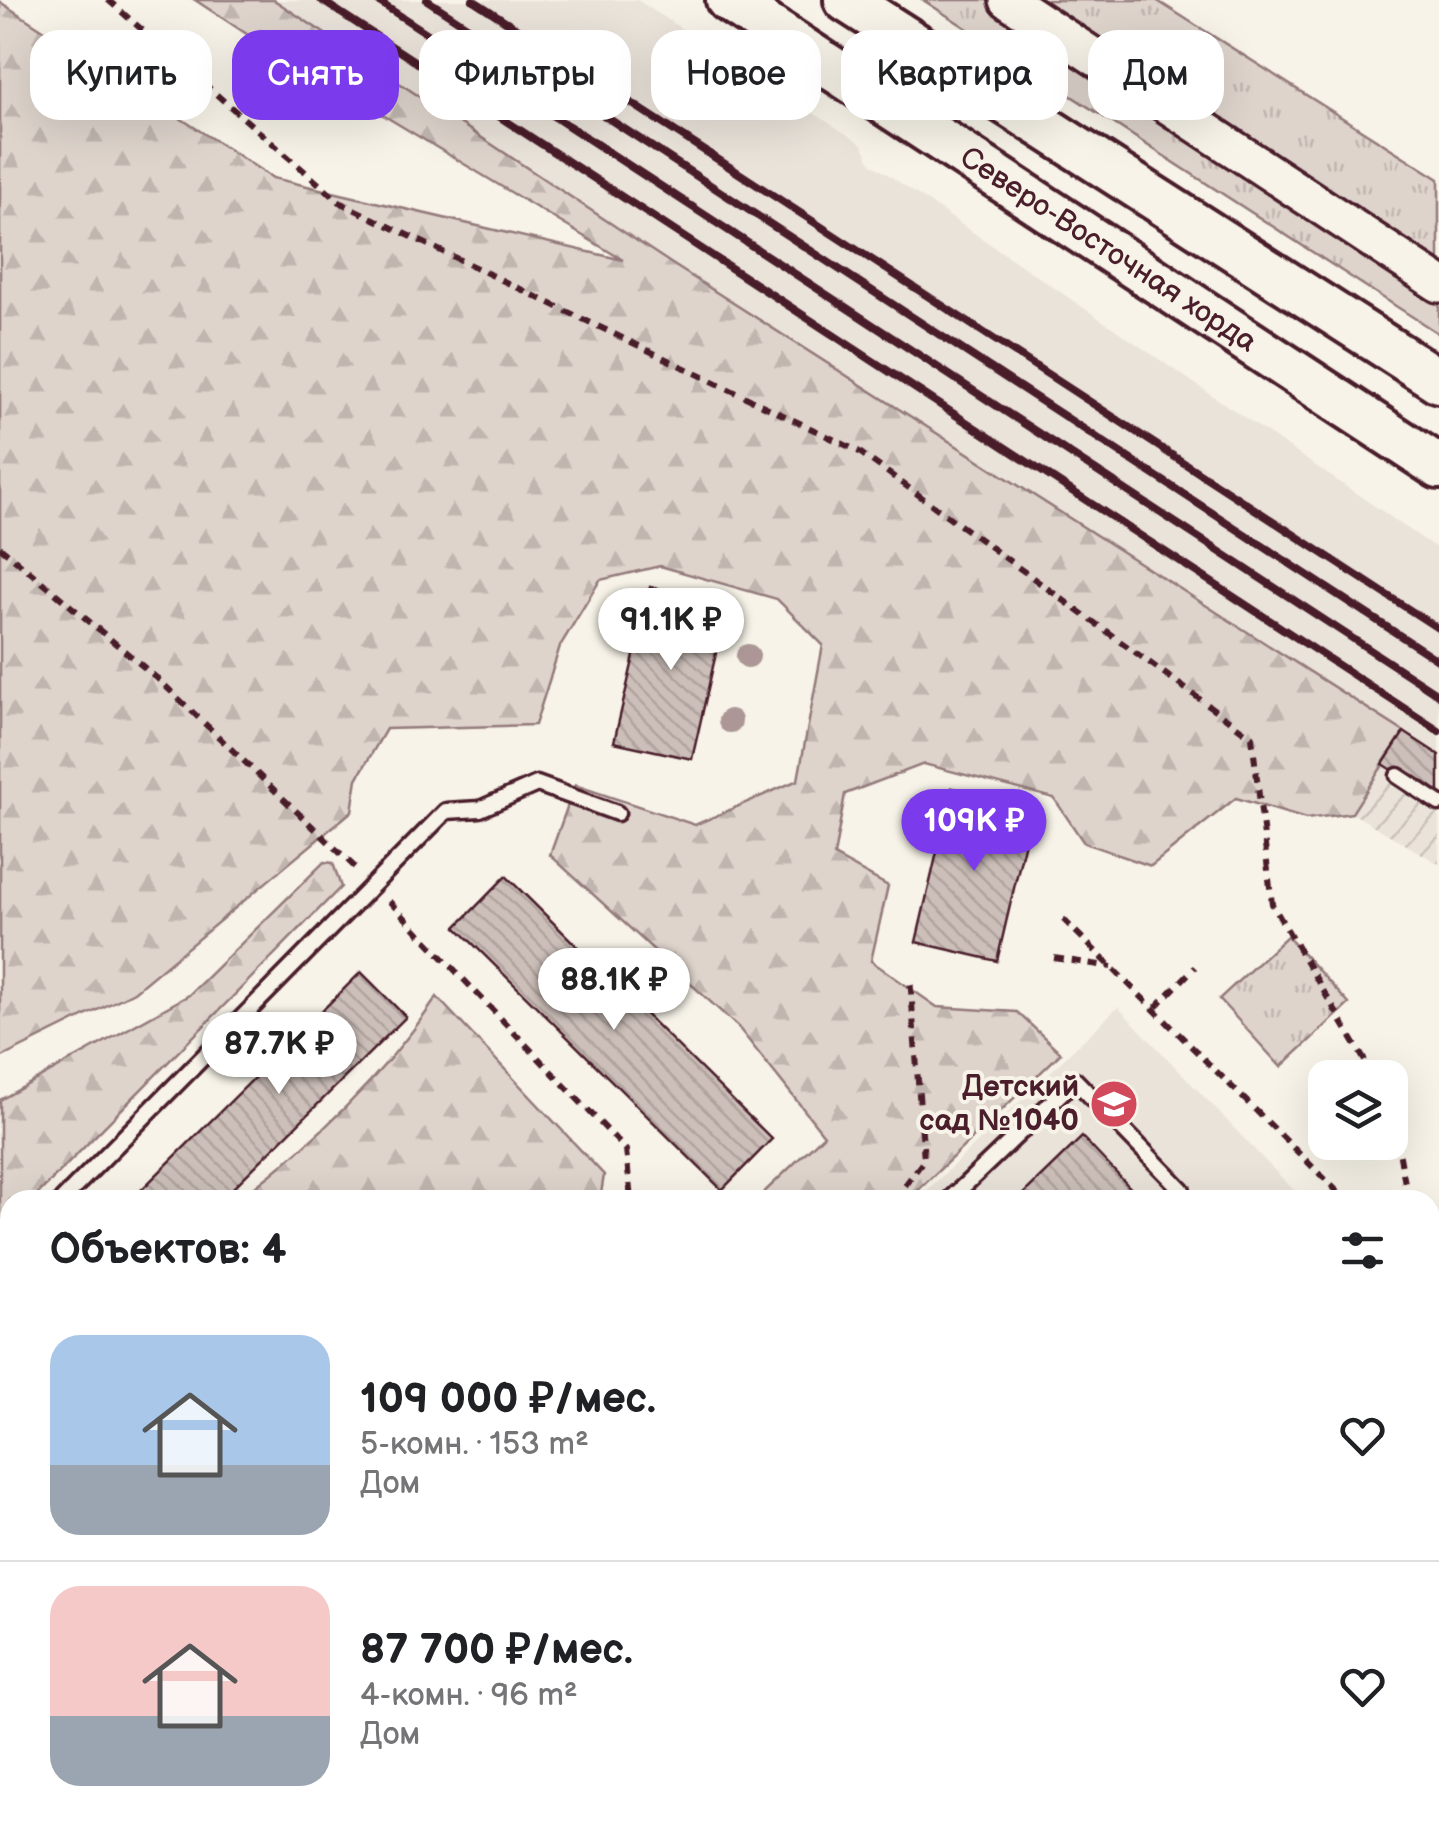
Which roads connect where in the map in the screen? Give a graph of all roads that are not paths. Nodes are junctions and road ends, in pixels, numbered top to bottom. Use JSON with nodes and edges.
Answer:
{"nodes":[{"id":1,"x":728,"y":0,"type":"edge"},
{"id":2,"x":846,"y":0,"type":"edge"},
{"id":3,"x":1008,"y":0,"type":"edge"},
{"id":4,"x":1439,"y":284,"type":"edge"},
{"id":5,"x":1439,"y":381,"type":"edge"},
{"id":6,"x":1439,"y":466,"type":"edge"},
{"id":7,"x":1398,"y":776,"type":"dead end"},
{"id":8,"x":1439,"y":803,"type":"edge"},
{"id":9,"x":617,"y":814,"type":"dead end"},
{"id":10,"x":72,"y":1190,"type":"edge"},
{"id":11,"x":959,"y":1190,"type":"edge"},
{"id":12,"x":1182,"y":1190,"type":"dead end"}],
"edges":[{"from":1,"to":6,"type":"main road","name":"Северо-Восточная хорда"},
{"from":2,"to":5,"type":"main road"},
{"from":3,"to":4,"type":"street"},
{"from":7,"to":8,"type":"lane"},
{"from":9,"to":10,"type":"lane"},
{"from":11,"to":12,"type":"lane"}]}
